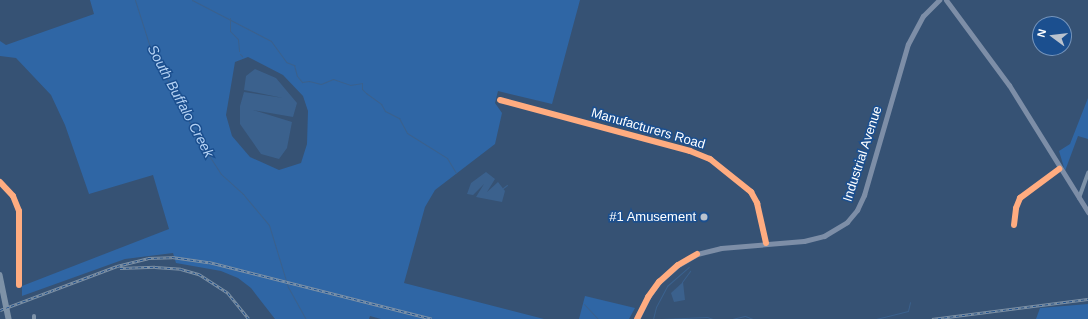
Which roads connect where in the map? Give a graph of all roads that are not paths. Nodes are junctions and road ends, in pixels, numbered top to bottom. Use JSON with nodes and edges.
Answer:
{"nodes":[{"id":1,"x":940,"y":0,"type":"edge"},
{"id":2,"x":946,"y":0,"type":"edge"},
{"id":3,"x":500,"y":100,"type":"dead end"},
{"id":4,"x":1059,"y":168,"type":"junction"},
{"id":5,"x":1088,"y":173,"type":"edge"},
{"id":6,"x":0,"y":182,"type":"edge"},
{"id":7,"x":1079,"y":199,"type":"junction"},
{"id":8,"x":1088,"y":212,"type":"edge"},
{"id":9,"x":1014,"y":225,"type":"dead end"},
{"id":10,"x":766,"y":243,"type":"junction"},
{"id":11,"x":0,"y":275,"type":"edge"},
{"id":12,"x":19,"y":286,"type":"dead end"},
{"id":13,"x":9,"y":319,"type":"edge"},
{"id":14,"x":637,"y":319,"type":"edge"}],
"edges":[{"from":1,"to":10,"type":"main road","name":"Industrial Avenue"},
{"from":2,"to":4,"type":"main road"},
{"from":3,"to":10,"type":"street","name":"Manufacturers Road"},
{"from":4,"to":7,"type":"main road"},
{"from":4,"to":9,"type":"street"},
{"from":5,"to":7,"type":"street"},
{"from":6,"to":12,"type":"street"},
{"from":7,"to":8,"type":"main road"},
{"from":10,"to":14,"type":"main road","name":"Industrial Avenue"},
{"from":11,"to":13,"type":"highway"}]}
